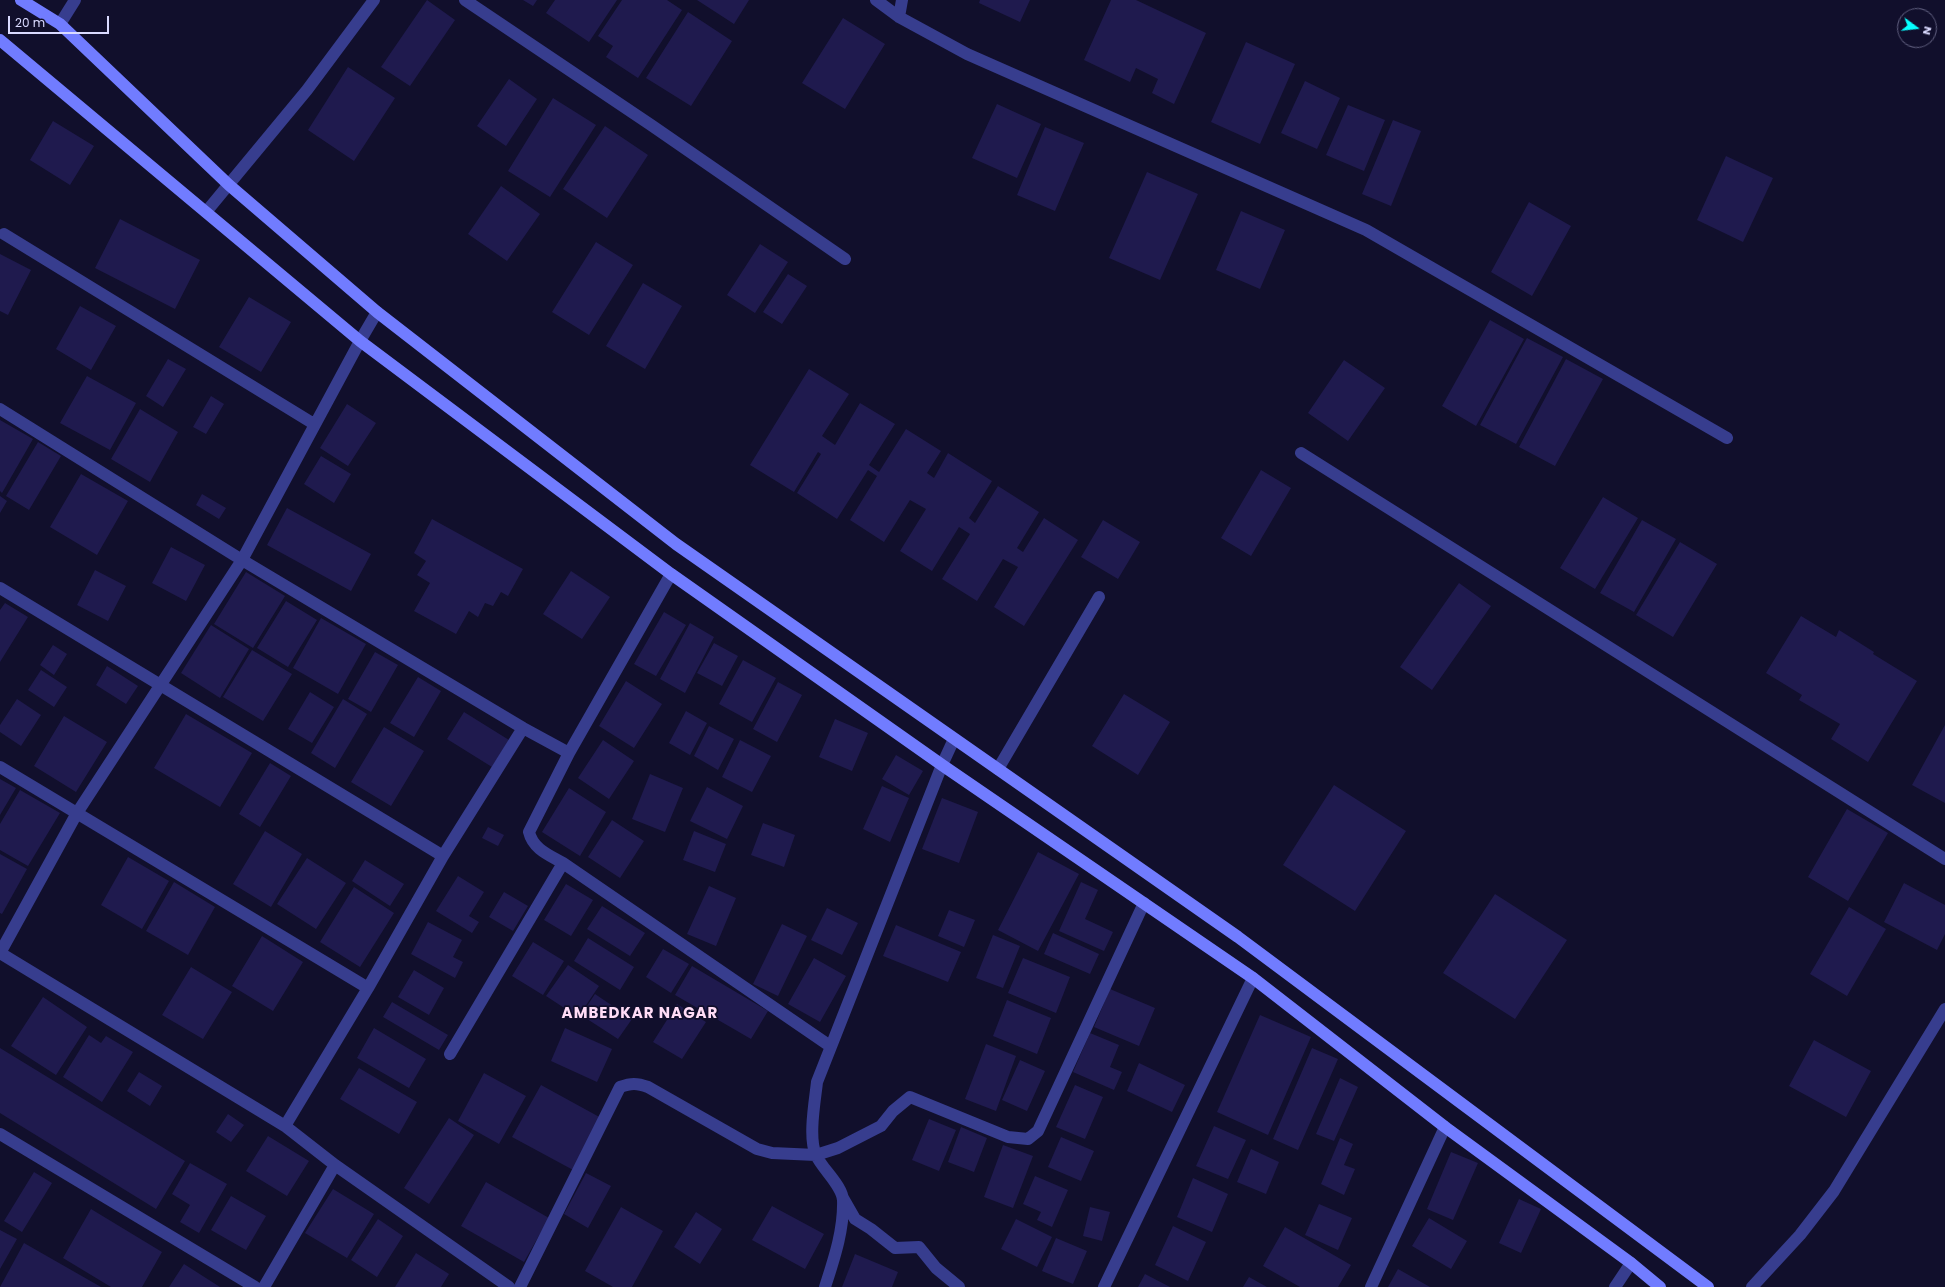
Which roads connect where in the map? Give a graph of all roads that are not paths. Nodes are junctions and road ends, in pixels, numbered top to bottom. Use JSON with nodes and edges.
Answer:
{"nodes":[{"id":1,"x":21,"y":0,"type":"edge"},
{"id":2,"x":75,"y":0,"type":"edge"},
{"id":3,"x":374,"y":0,"type":"edge"},
{"id":4,"x":465,"y":0,"type":"edge"},
{"id":5,"x":876,"y":0,"type":"edge"},
{"id":6,"x":902,"y":0,"type":"edge"},
{"id":7,"x":899,"y":16,"type":"junction"},
{"id":8,"x":60,"y":24,"type":"junction"},
{"id":9,"x":0,"y":40,"type":"edge"},
{"id":10,"x":229,"y":185,"type":"junction"},
{"id":11,"x":206,"y":212,"type":"junction"},
{"id":12,"x":4,"y":234,"type":"dead end"},
{"id":13,"x":845,"y":260,"type":"dead end"},
{"id":14,"x":377,"y":312,"type":"junction"},
{"id":15,"x":360,"y":340,"type":"junction"},
{"id":16,"x":0,"y":409,"type":"edge"},
{"id":17,"x":314,"y":424,"type":"junction"},
{"id":18,"x":1728,"y":438,"type":"dead end"},
{"id":19,"x":1300,"y":453,"type":"dead end"},
{"id":20,"x":242,"y":560,"type":"junction"},
{"id":21,"x":671,"y":574,"type":"junction"},
{"id":22,"x":0,"y":588,"type":"edge"},
{"id":23,"x":1099,"y":597,"type":"dead end"},
{"id":24,"x":162,"y":685,"type":"junction"},
{"id":25,"x":523,"y":728,"type":"junction"},
{"id":26,"x":954,"y":739,"type":"junction"},
{"id":27,"x":569,"y":753,"type":"junction"},
{"id":28,"x":942,"y":766,"type":"junction"},
{"id":29,"x":0,"y":767,"type":"edge"},
{"id":30,"x":998,"y":769,"type":"junction"},
{"id":31,"x":77,"y":813,"type":"junction"},
{"id":32,"x":444,"y":856,"type":"junction"},
{"id":33,"x":1945,"y":859,"type":"edge"},
{"id":34,"x":563,"y":863,"type":"junction"},
{"id":35,"x":1144,"y":903,"type":"junction"},
{"id":36,"x":0,"y":953,"type":"edge"},
{"id":37,"x":1253,"y":978,"type":"junction"},
{"id":38,"x":368,"y":988,"type":"junction"},
{"id":39,"x":1945,"y":1009,"type":"edge"},
{"id":40,"x":830,"y":1046,"type":"junction"},
{"id":41,"x":450,"y":1054,"type":"dead end"},
{"id":42,"x":285,"y":1126,"type":"junction"},
{"id":43,"x":1445,"y":1127,"type":"junction"},
{"id":44,"x":0,"y":1134,"type":"edge"},
{"id":45,"x":816,"y":1155,"type":"junction"},
{"id":46,"x":335,"y":1165,"type":"junction"},
{"id":47,"x":843,"y":1198,"type":"junction"},
{"id":48,"x":1631,"y":1264,"type":"junction"},
{"id":49,"x":255,"y":1287,"type":"edge"},
{"id":50,"x":264,"y":1287,"type":"edge"},
{"id":51,"x":509,"y":1287,"type":"edge"},
{"id":52,"x":520,"y":1287,"type":"edge"},
{"id":53,"x":825,"y":1287,"type":"edge"},
{"id":54,"x":959,"y":1287,"type":"edge"},
{"id":55,"x":1104,"y":1287,"type":"edge"},
{"id":56,"x":1370,"y":1287,"type":"edge"},
{"id":57,"x":1615,"y":1287,"type":"edge"},
{"id":58,"x":1660,"y":1287,"type":"edge"},
{"id":59,"x":1708,"y":1287,"type":"edge"},
{"id":60,"x":1752,"y":1287,"type":"edge"}],
"edges":[{"from":1,"to":8,"type":"main road"},
{"from":2,"to":8,"type":"street"},
{"from":3,"to":10,"type":"street"},
{"from":4,"to":13,"type":"street"},
{"from":5,"to":7,"type":"street"},
{"from":6,"to":7,"type":"street"},
{"from":7,"to":18,"type":"street"},
{"from":8,"to":10,"type":"main road"},
{"from":9,"to":11,"type":"main road"},
{"from":10,"to":11,"type":"street"},
{"from":10,"to":14,"type":"main road"},
{"from":11,"to":15,"type":"main road"},
{"from":12,"to":17,"type":"street"},
{"from":14,"to":15,"type":"street"},
{"from":14,"to":26,"type":"main road"},
{"from":15,"to":17,"type":"street"},
{"from":15,"to":21,"type":"main road"},
{"from":16,"to":20,"type":"street"},
{"from":17,"to":20,"type":"street"},
{"from":19,"to":33,"type":"street"},
{"from":20,"to":24,"type":"street"},
{"from":20,"to":25,"type":"street"},
{"from":21,"to":27,"type":"street"},
{"from":21,"to":28,"type":"main road"},
{"from":22,"to":24,"type":"street"},
{"from":23,"to":30,"type":"street"},
{"from":24,"to":31,"type":"street"},
{"from":24,"to":32,"type":"street"},
{"from":25,"to":27,"type":"street"},
{"from":25,"to":32,"type":"street"},
{"from":26,"to":28,"type":"street"},
{"from":26,"to":30,"type":"main road"},
{"from":27,"to":34,"type":"street"},
{"from":28,"to":35,"type":"main road"},
{"from":28,"to":40,"type":"street"},
{"from":29,"to":31,"type":"street"},
{"from":30,"to":59,"type":"main road"},
{"from":31,"to":36,"type":"street"},
{"from":31,"to":38,"type":"street"},
{"from":32,"to":38,"type":"street"},
{"from":34,"to":40,"type":"street"},
{"from":34,"to":41,"type":"street"},
{"from":35,"to":37,"type":"main road"},
{"from":35,"to":45,"type":"street"},
{"from":36,"to":42,"type":"street"},
{"from":37,"to":43,"type":"main road"},
{"from":37,"to":55,"type":"street"},
{"from":38,"to":42,"type":"street"},
{"from":39,"to":60,"type":"street"},
{"from":40,"to":45,"type":"street"},
{"from":42,"to":46,"type":"street"},
{"from":43,"to":48,"type":"main road"},
{"from":43,"to":56,"type":"street"},
{"from":44,"to":49,"type":"street"},
{"from":45,"to":47,"type":"street"},
{"from":45,"to":52,"type":"street"},
{"from":46,"to":50,"type":"street"},
{"from":46,"to":51,"type":"street"},
{"from":47,"to":53,"type":"street"},
{"from":47,"to":54,"type":"street"},
{"from":48,"to":57,"type":"street"},
{"from":48,"to":58,"type":"main road"}]}
